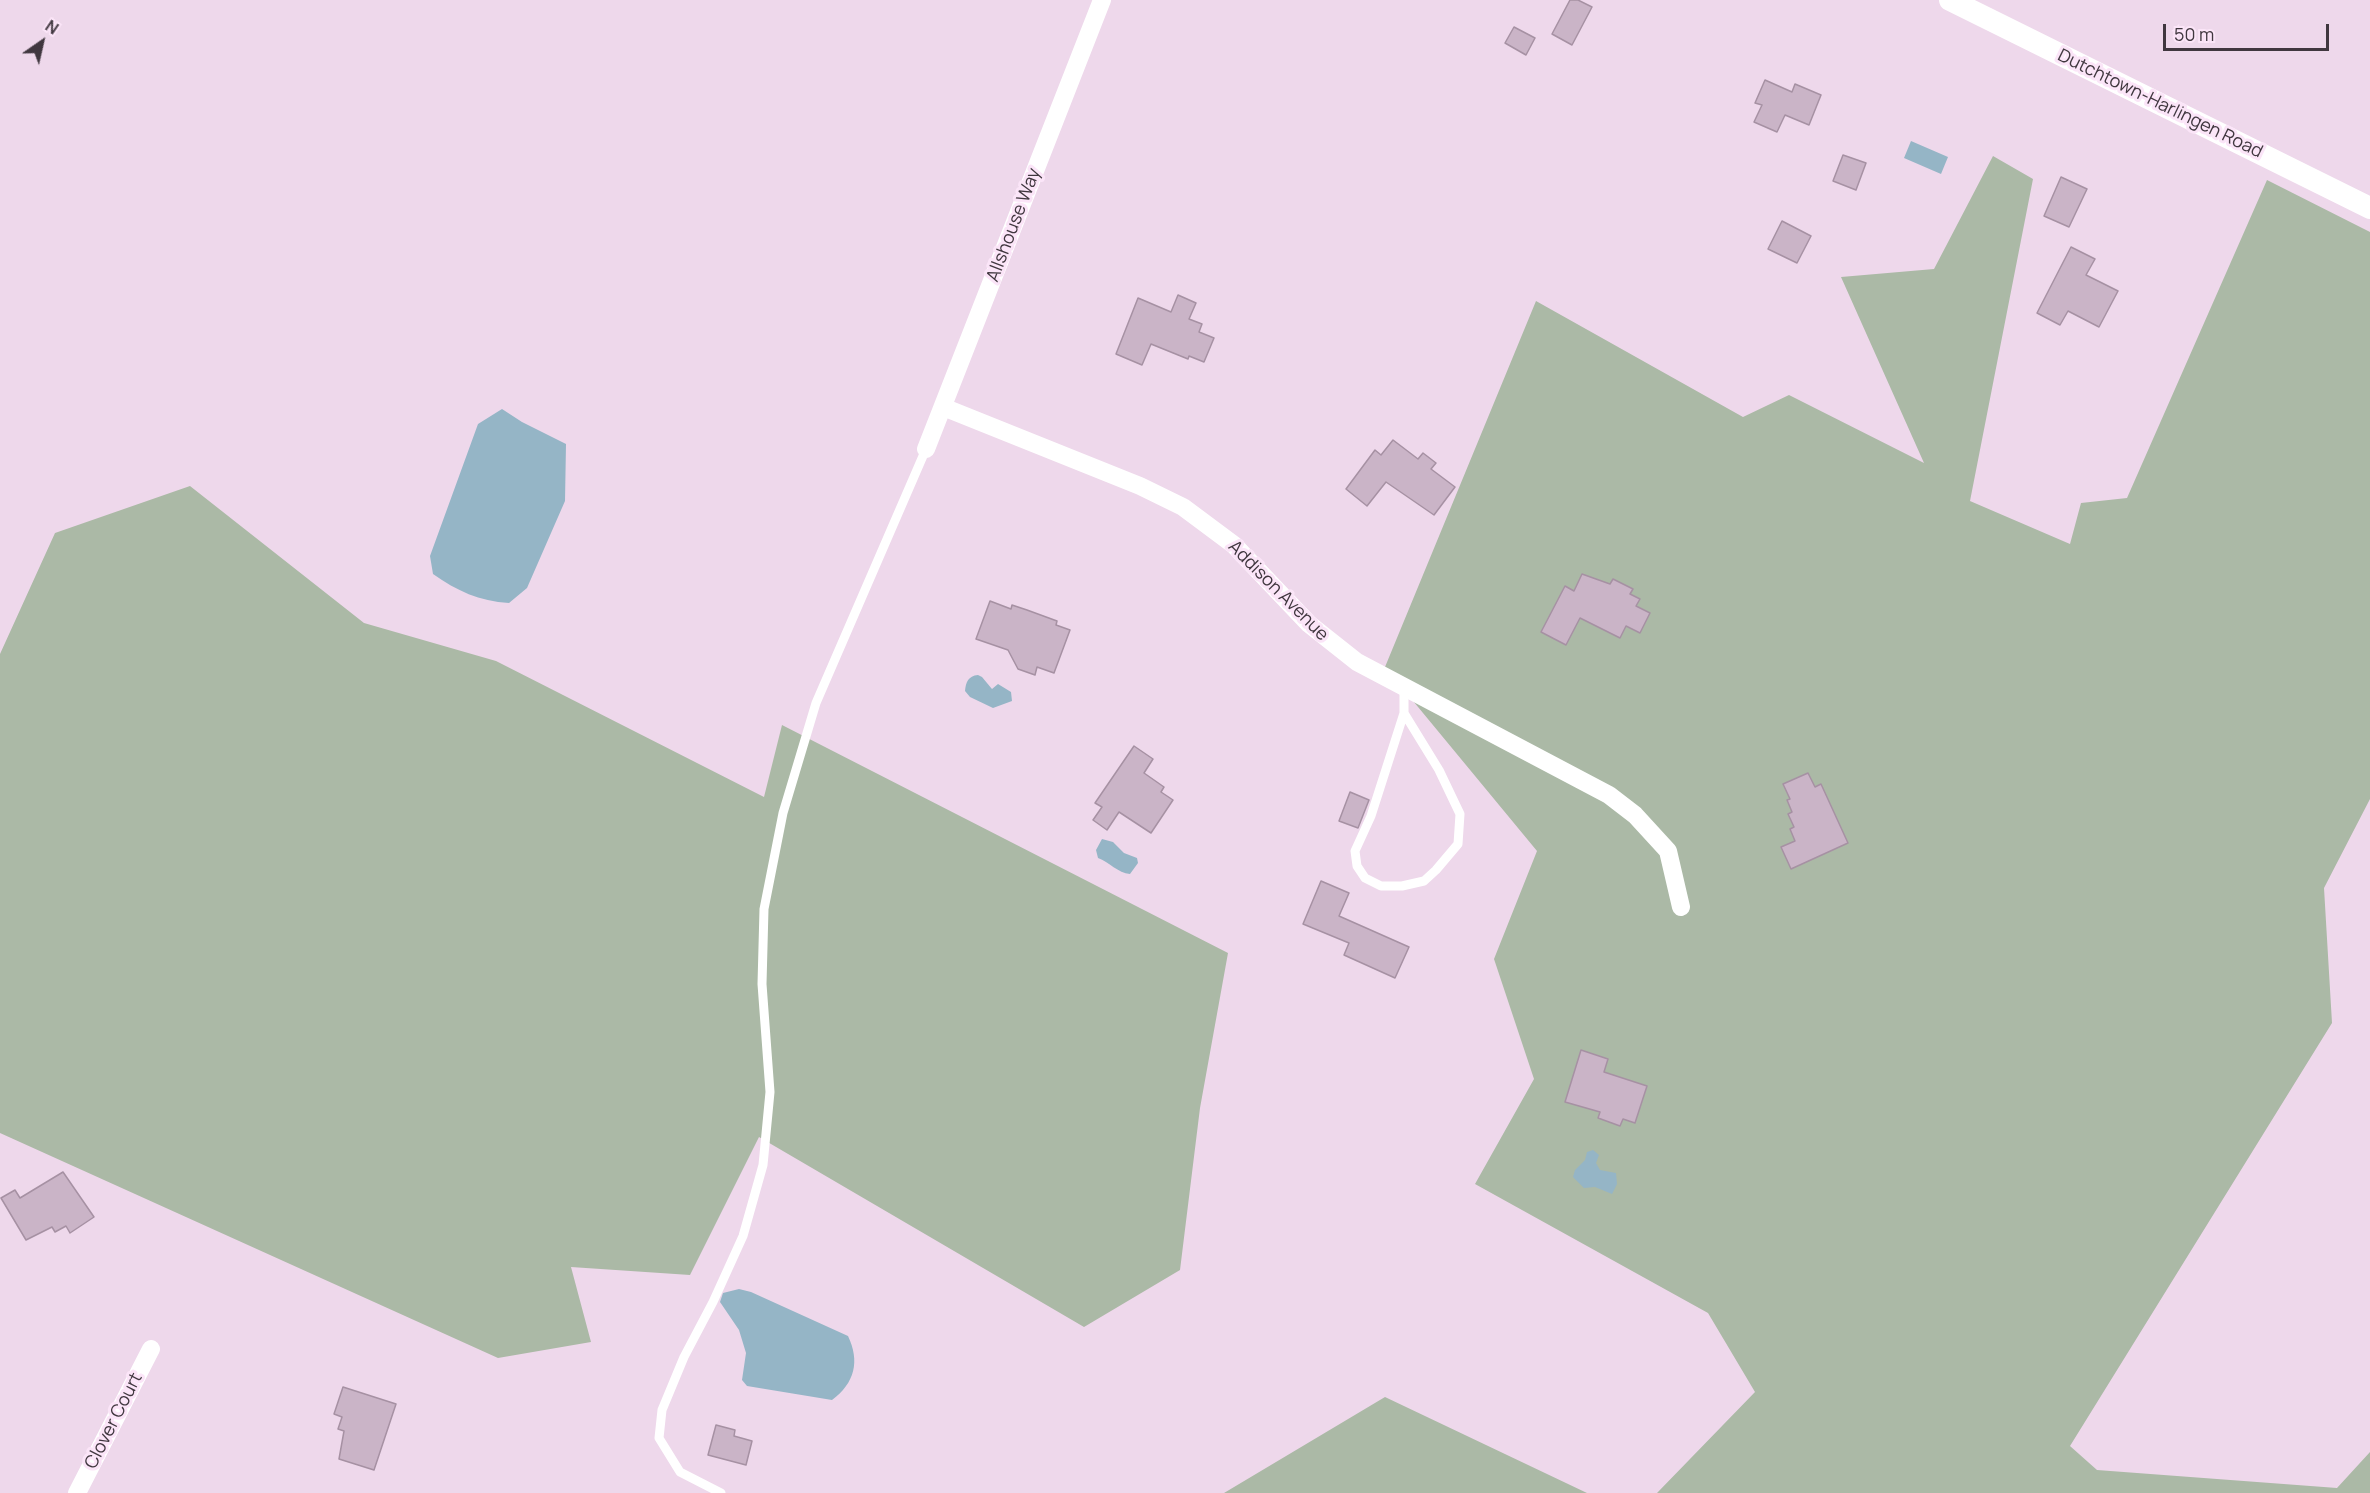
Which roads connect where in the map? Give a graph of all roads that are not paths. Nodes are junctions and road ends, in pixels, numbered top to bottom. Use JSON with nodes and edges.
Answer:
{"nodes":[{"id":1,"x":1102,"y":0,"type":"edge"},
{"id":2,"x":1950,"y":0,"type":"edge"},
{"id":3,"x":2370,"y":208,"type":"edge"},
{"id":4,"x":943,"y":407,"type":"junction"},
{"id":5,"x":926,"y":449,"type":"joint"},
{"id":6,"x":1404,"y":687,"type":"junction"},
{"id":7,"x":1404,"y":713,"type":"junction"},
{"id":8,"x":1681,"y":907,"type":"dead end"},
{"id":9,"x":151,"y":1349,"type":"dead end"},
{"id":10,"x":77,"y":1493,"type":"edge"},
{"id":11,"x":721,"y":1493,"type":"edge"}],
"edges":[{"from":1,"to":4,"type":"street","name":"Allshouse Way"},
{"from":2,"to":3,"type":"street","name":"Dutchtown-Harlingen Road"},
{"from":4,"to":5,"type":"street","name":"Allshouse Way"},
{"from":4,"to":6,"type":"street","name":"Addison Avenue"},
{"from":5,"to":11,"type":"lane"},
{"from":6,"to":7,"type":"lane"},
{"from":6,"to":8,"type":"street","name":"Addison Avenue"},
{"from":7,"to":7,"type":"lane"},
{"from":9,"to":10,"type":"street","name":"Clover Court"}]}
